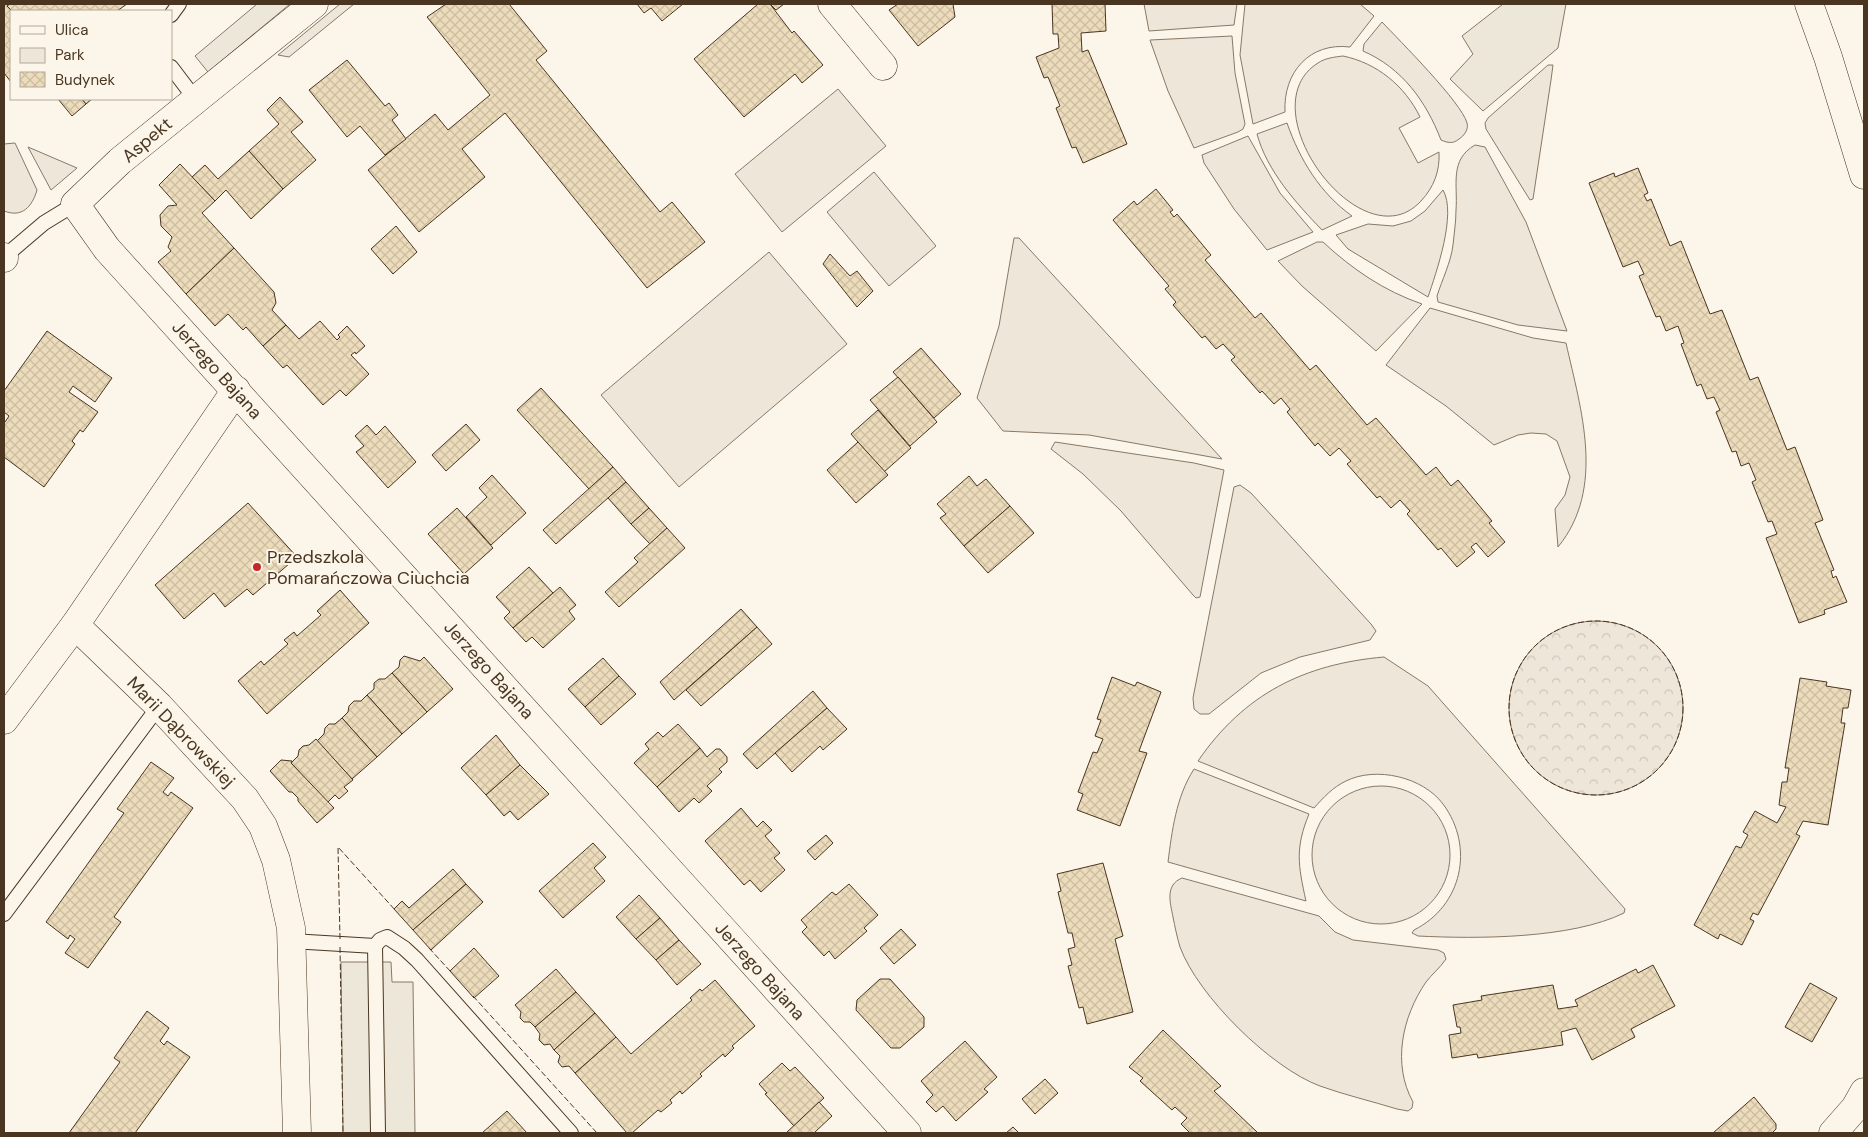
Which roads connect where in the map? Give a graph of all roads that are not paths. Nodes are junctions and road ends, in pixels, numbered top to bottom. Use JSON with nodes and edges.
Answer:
{"nodes":[{"id":1,"x":314,"y":4,"type":"edge"},
{"id":2,"x":832,"y":4,"type":"edge"},
{"id":3,"x":1809,"y":4,"type":"edge"},
{"id":4,"x":883,"y":66,"type":"dead end"},
{"id":5,"x":172,"y":68,"type":"edge"},
{"id":6,"x":196,"y":100,"type":"junction"},
{"id":7,"x":1864,"y":175,"type":"edge"},
{"id":8,"x":75,"y":204,"type":"junction"},
{"id":9,"x":4,"y":257,"type":"edge"},
{"id":10,"x":236,"y":390,"type":"junction"},
{"id":11,"x":76,"y":625,"type":"junction"},
{"id":12,"x":159,"y":706,"type":"junction"},
{"id":13,"x":4,"y":720,"type":"edge"},
{"id":14,"x":4,"y":914,"type":"edge"},
{"id":15,"x":291,"y":941,"type":"junction"},
{"id":16,"x":375,"y":946,"type":"junction"},
{"id":17,"x":1864,"y":1092,"type":"edge"},
{"id":18,"x":1835,"y":1132,"type":"edge"},
{"id":19,"x":297,"y":1133,"type":"edge"},
{"id":20,"x":378,"y":1133,"type":"edge"},
{"id":21,"x":571,"y":1133,"type":"edge"},
{"id":22,"x":906,"y":1133,"type":"edge"}],
"edges":[{"from":1,"to":6,"type":"street","name":"Aspekt"},
{"from":2,"to":4,"type":"street"},
{"from":3,"to":7,"type":"street"},
{"from":5,"to":6,"type":"lane"},
{"from":6,"to":8,"type":"street","name":"Aspekt"},
{"from":8,"to":9,"type":"lane","name":"Aspekt"},
{"from":8,"to":10,"type":"street","name":"Jerzego Bajana"},
{"from":10,"to":11,"type":"street"},
{"from":10,"to":22,"type":"street","name":"Jerzego Bajana"},
{"from":11,"to":12,"type":"street","name":"Marii Dąbrowskiej"},
{"from":11,"to":13,"type":"street"},
{"from":12,"to":14,"type":"lane"},
{"from":12,"to":15,"type":"street","name":"Marii Dąbrowskiej"},
{"from":15,"to":16,"type":"lane"},
{"from":15,"to":19,"type":"street","name":"Marii Dąbrowskiej"},
{"from":16,"to":20,"type":"lane"},
{"from":16,"to":21,"type":"lane"},
{"from":17,"to":18,"type":"street"}]}
